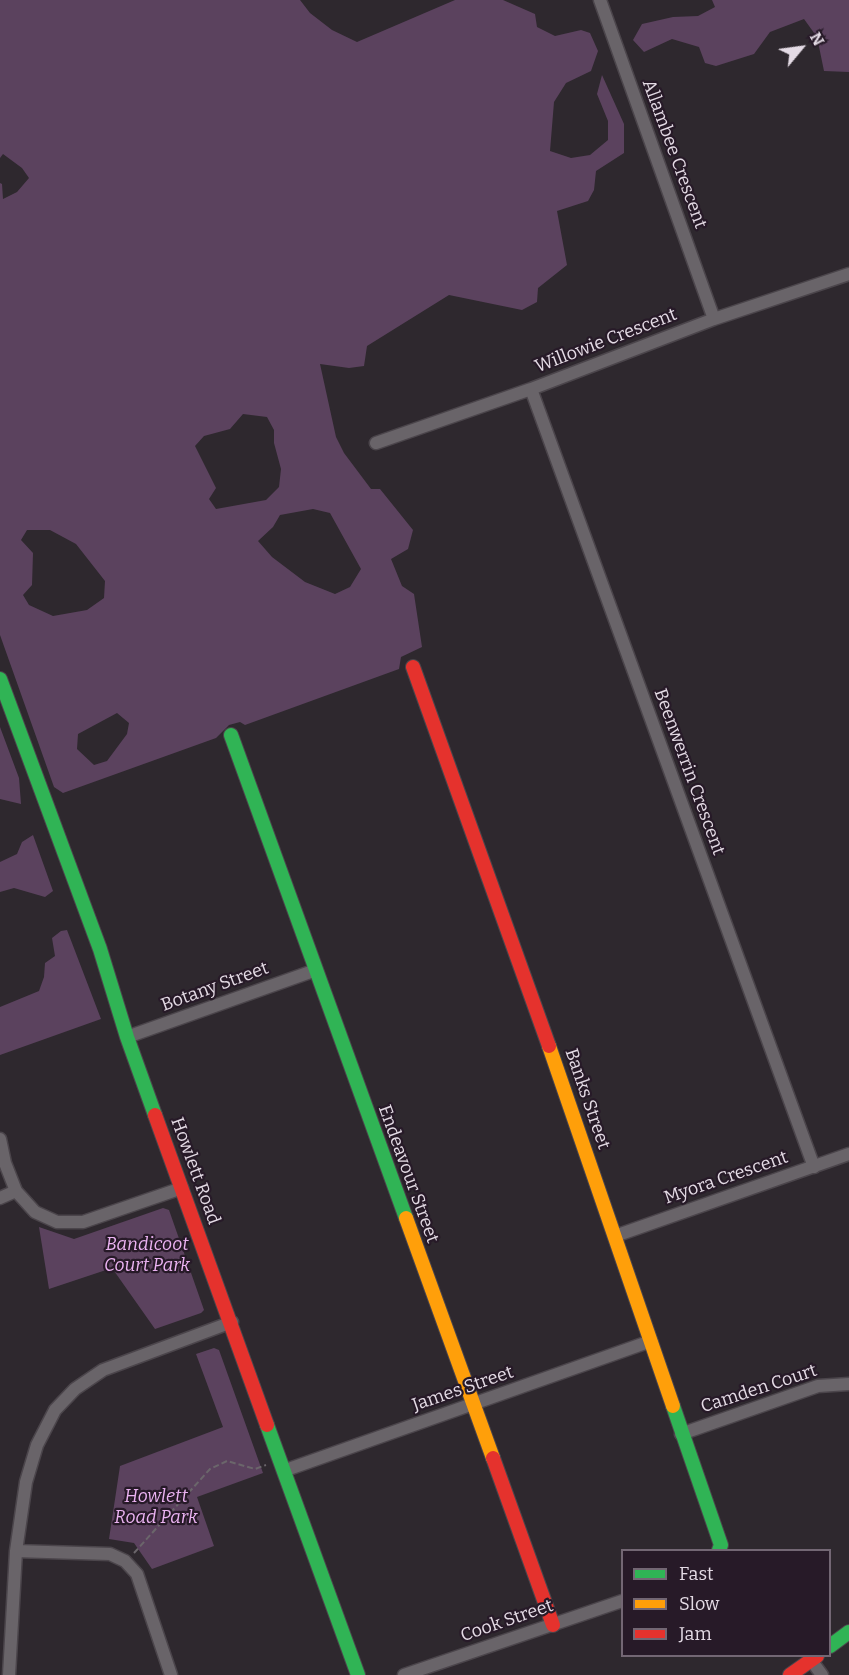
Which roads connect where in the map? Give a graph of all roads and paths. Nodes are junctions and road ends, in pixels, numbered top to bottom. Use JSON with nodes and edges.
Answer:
{"nodes":[{"id":1,"x":600,"y":0,"type":"edge"},
{"id":2,"x":849,"y":274,"type":"edge"},
{"id":3,"x":714,"y":320,"type":"junction"},
{"id":4,"x":531,"y":390,"type":"junction"},
{"id":5,"x":376,"y":444,"type":"dead end"},
{"id":6,"x":413,"y":667,"type":"dead end"},
{"id":7,"x":0,"y":679,"type":"edge"},
{"id":8,"x":231,"y":735,"type":"dead end"},
{"id":9,"x":316,"y":970,"type":"junction"},
{"id":10,"x":127,"y":1037,"type":"junction"},
{"id":11,"x":1,"y":1147,"type":"edge"},
{"id":12,"x":849,"y":1154,"type":"edge"},
{"id":13,"x":814,"y":1167,"type":"junction"},
{"id":14,"x":182,"y":1188,"type":"junction"},
{"id":15,"x":16,"y":1191,"type":"junction"},
{"id":16,"x":0,"y":1198,"type":"edge"},
{"id":17,"x":615,"y":1236,"type":"junction"},
{"id":18,"x":232,"y":1322,"type":"junction"},
{"id":19,"x":651,"y":1341,"type":"junction"},
{"id":20,"x":849,"y":1384,"type":"edge"},
{"id":21,"x":472,"y":1405,"type":"junction"},
{"id":22,"x":681,"y":1434,"type":"junction"},
{"id":23,"x":284,"y":1465,"type":"junction"},
{"id":24,"x":720,"y":1548,"type":"edge"},
{"id":25,"x":16,"y":1551,"type":"junction"},
{"id":26,"x":125,"y":1562,"type":"junction"},
{"id":27,"x":621,"y":1600,"type":"edge"},
{"id":28,"x":553,"y":1625,"type":"junction"},
{"id":29,"x":849,"y":1632,"type":"edge"},
{"id":30,"x":831,"y":1645,"type":"edge"},
{"id":31,"x":814,"y":1658,"type":"edge"},
{"id":32,"x":9,"y":1675,"type":"edge"},
{"id":33,"x":171,"y":1675,"type":"edge"},
{"id":34,"x":358,"y":1675,"type":"edge"},
{"id":35,"x":404,"y":1675,"type":"edge"},
{"id":36,"x":790,"y":1675,"type":"edge"},
{"id":37,"x":822,"y":1675,"type":"edge"}],
"edges":[{"from":1,"to":3,"type":"street","name":"Allambee Crescent"},
{"from":2,"to":3,"type":"street","name":"Willowie Crescent"},
{"from":3,"to":4,"type":"street","name":"Willowie Crescent"},
{"from":4,"to":5,"type":"street","name":"Willowie Crescent"},
{"from":4,"to":13,"type":"street","name":"Beenwerrin Crescent"},
{"from":6,"to":17,"type":"street","name":"Banks Street"},
{"from":7,"to":10,"type":"street","name":"Howlett Road"},
{"from":8,"to":9,"type":"street","name":"Endeavour Street"},
{"from":9,"to":10,"type":"street","name":"Botany Street"},
{"from":9,"to":21,"type":"street","name":"Endeavour Street"},
{"from":10,"to":14,"type":"street","name":"Howlett Road"},
{"from":11,"to":15,"type":"street"},
{"from":12,"to":13,"type":"street","name":"Myora Crescent"},
{"from":13,"to":17,"type":"street","name":"Myora Crescent"},
{"from":14,"to":15,"type":"street"},
{"from":14,"to":18,"type":"street","name":"Howlett Road"},
{"from":15,"to":16,"type":"street"},
{"from":17,"to":19,"type":"street","name":"Banks Street"},
{"from":18,"to":23,"type":"street","name":"Howlett Road"},
{"from":18,"to":25,"type":"street"},
{"from":19,"to":21,"type":"street","name":"James Street"},
{"from":19,"to":22,"type":"street","name":"Banks Street"},
{"from":20,"to":22,"type":"street","name":"Camden Court"},
{"from":21,"to":23,"type":"street","name":"James Street"},
{"from":21,"to":28,"type":"street","name":"Endeavour Street"},
{"from":22,"to":24,"type":"street","name":"Banks Street"},
{"from":23,"to":26,"type":"path"},
{"from":23,"to":34,"type":"street","name":"Howlett Road"},
{"from":25,"to":26,"type":"street"},
{"from":25,"to":32,"type":"street"},
{"from":26,"to":33,"type":"street"},
{"from":27,"to":28,"type":"street","name":"Cook Street"},
{"from":28,"to":35,"type":"street","name":"Cook Street"},
{"from":29,"to":30,"type":"street"},
{"from":31,"to":36,"type":"street"},
{"from":31,"to":37,"type":"street"}]}
